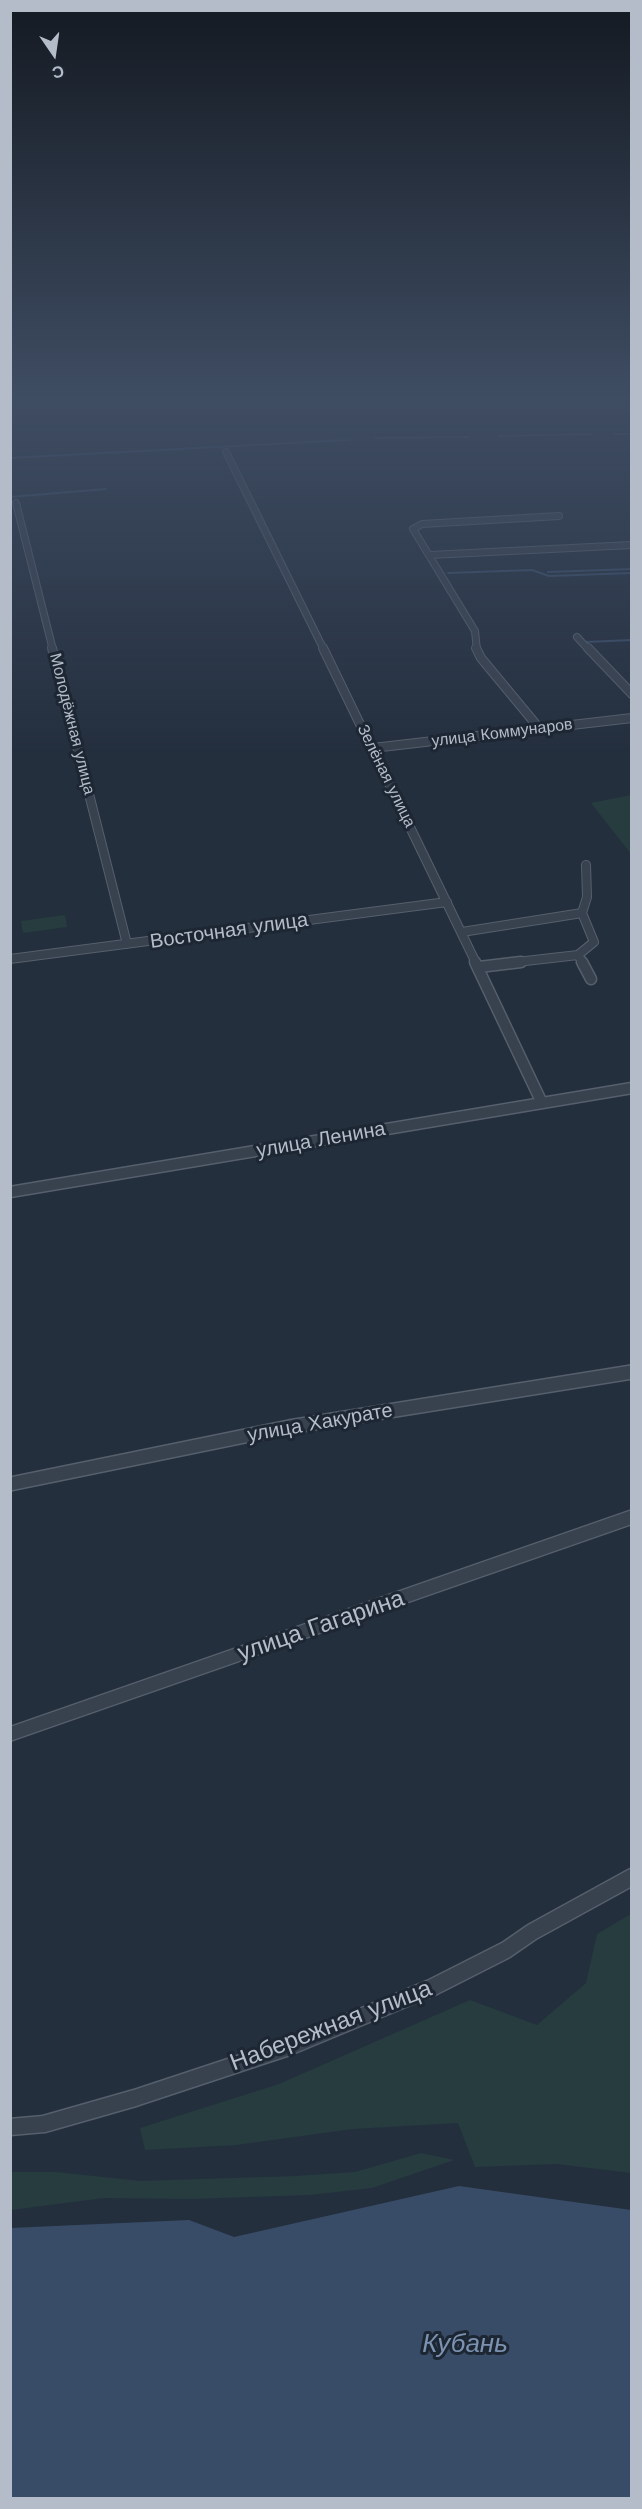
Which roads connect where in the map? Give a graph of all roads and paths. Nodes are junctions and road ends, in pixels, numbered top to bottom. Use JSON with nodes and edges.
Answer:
{"nodes":[{"id":1,"x":20,"y":518,"type":"edge"},
{"id":2,"x":259,"y":518,"type":"edge"},
{"id":3,"x":529,"y":518,"type":"edge"},
{"id":4,"x":632,"y":545,"type":"edge"},
{"id":5,"x":430,"y":555,"type":"junction"},
{"id":6,"x":577,"y":637,"type":"dead end"},
{"id":7,"x":632,"y":694,"type":"edge"},
{"id":8,"x":632,"y":718,"type":"edge"},
{"id":9,"x":539,"y":728,"type":"junction"},
{"id":10,"x":373,"y":748,"type":"junction"},
{"id":11,"x":585,"y":865,"type":"dead end"},
{"id":12,"x":447,"y":902,"type":"junction"},
{"id":13,"x":582,"y":913,"type":"junction"},
{"id":14,"x":462,"y":932,"type":"junction"},
{"id":15,"x":127,"y":944,"type":"junction"},
{"id":16,"x":578,"y":955,"type":"junction"},
{"id":17,"x":10,"y":959,"type":"edge"},
{"id":18,"x":479,"y":967,"type":"junction"},
{"id":19,"x":591,"y":979,"type":"dead end"},
{"id":20,"x":632,"y":1088,"type":"edge"},
{"id":21,"x":542,"y":1102,"type":"junction"},
{"id":22,"x":10,"y":1192,"type":"edge"},
{"id":23,"x":632,"y":1372,"type":"edge"},
{"id":24,"x":10,"y":1484,"type":"edge"},
{"id":25,"x":632,"y":1517,"type":"edge"},
{"id":26,"x":10,"y":1734,"type":"edge"},
{"id":27,"x":632,"y":1877,"type":"edge"},
{"id":28,"x":10,"y":2127,"type":"edge"}],
"edges":[{"from":1,"to":15,"type":"street","name":"Молодёжная улица"},
{"from":2,"to":10,"type":"street","name":"Зелёная улица"},
{"from":3,"to":5,"type":"street"},
{"from":4,"to":5,"type":"street"},
{"from":5,"to":9,"type":"street"},
{"from":6,"to":7,"type":"street"},
{"from":8,"to":9,"type":"street","name":"улица Коммунаров"},
{"from":9,"to":10,"type":"street","name":"улица Коммунаров"},
{"from":10,"to":12,"type":"street","name":"Зелёная улица"},
{"from":11,"to":13,"type":"street"},
{"from":12,"to":14,"type":"street","name":"Зелёная улица"},
{"from":12,"to":15,"type":"street","name":"Восточная улица"},
{"from":13,"to":14,"type":"street"},
{"from":13,"to":16,"type":"street"},
{"from":14,"to":18,"type":"street","name":"Зелёная улица"},
{"from":15,"to":17,"type":"street","name":"Восточная улица"},
{"from":16,"to":18,"type":"street"},
{"from":16,"to":19,"type":"street"},
{"from":18,"to":21,"type":"street","name":"Зелёная улица"},
{"from":20,"to":21,"type":"street","name":"улица Ленина"},
{"from":21,"to":22,"type":"street","name":"улица Ленина"},
{"from":23,"to":24,"type":"street","name":"улица Хакурате"},
{"from":25,"to":26,"type":"street","name":"улица Гагарина"},
{"from":27,"to":28,"type":"street","name":"Набережная улица"}]}
